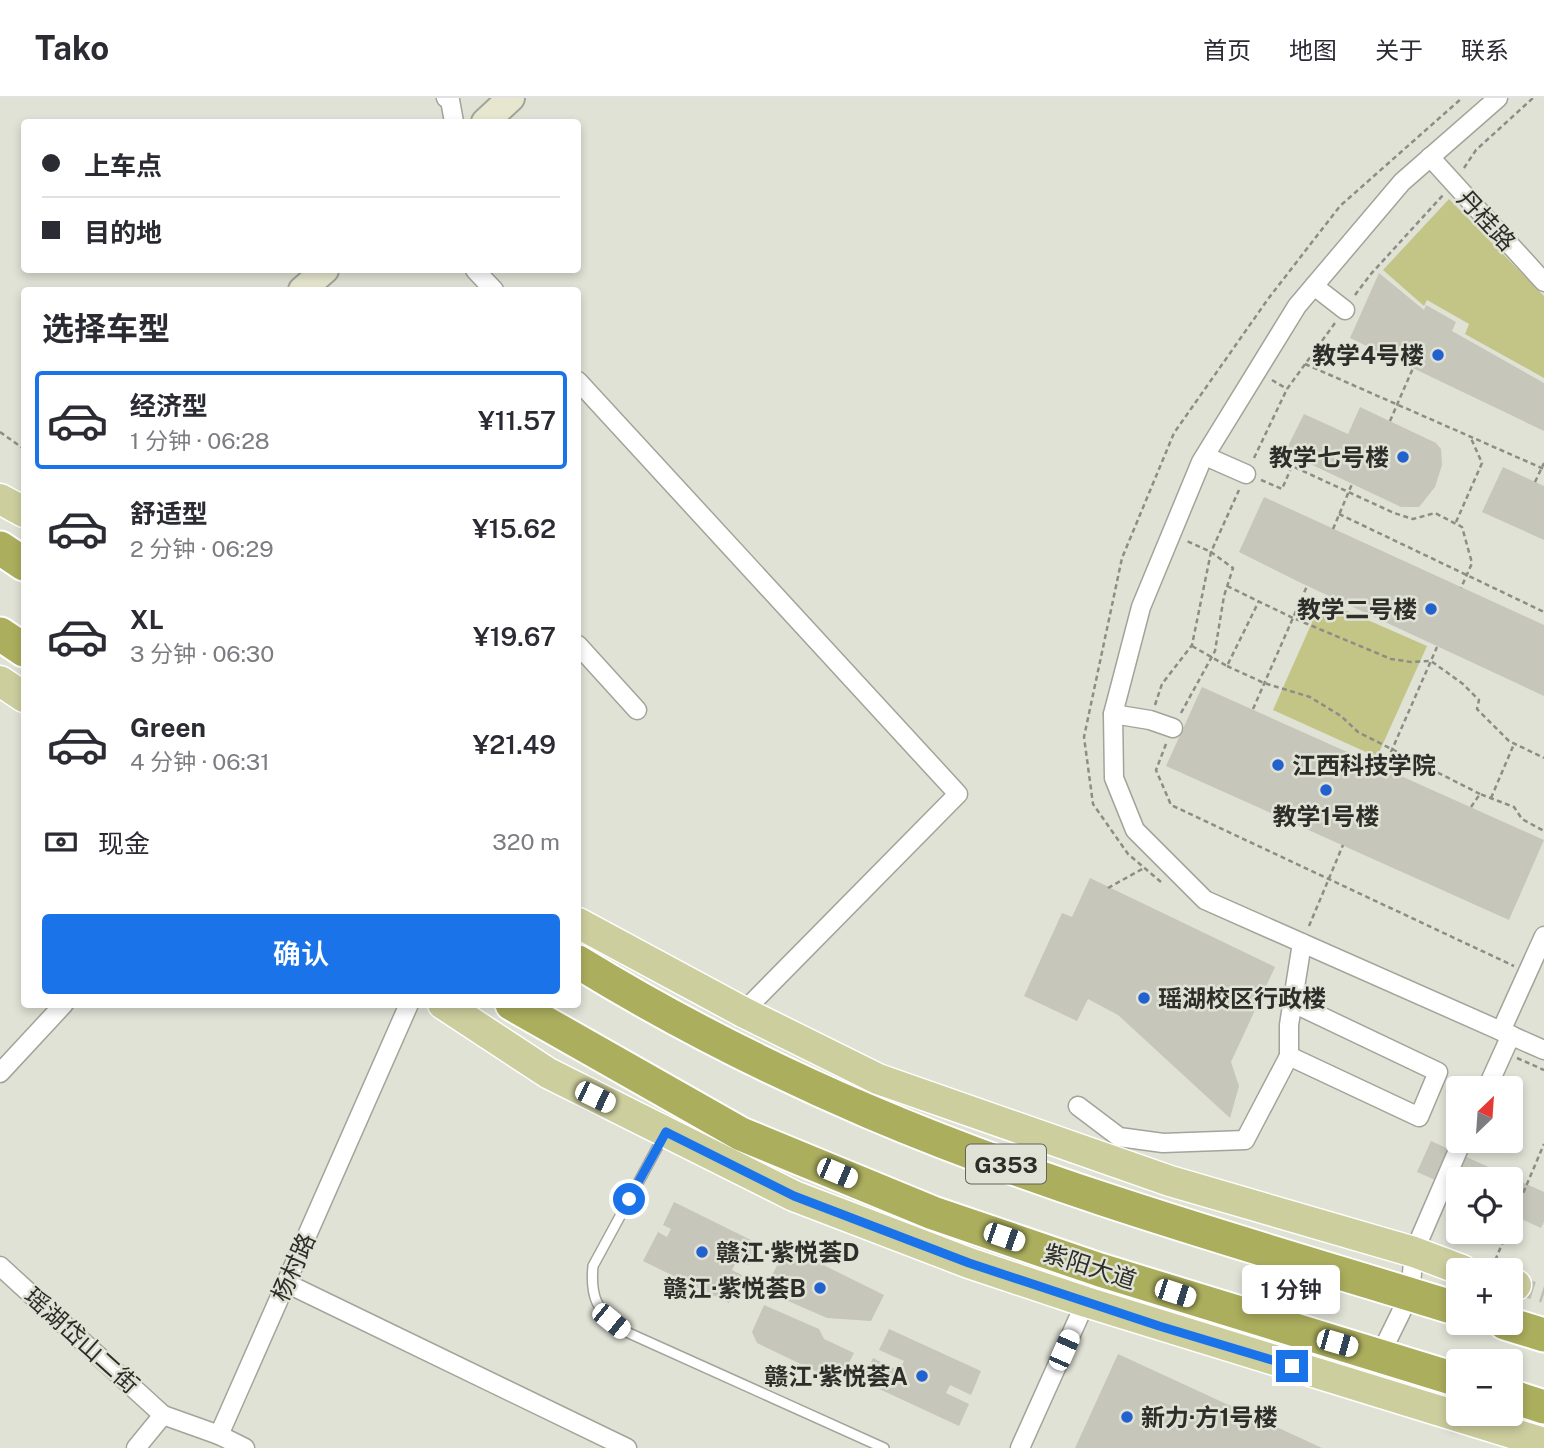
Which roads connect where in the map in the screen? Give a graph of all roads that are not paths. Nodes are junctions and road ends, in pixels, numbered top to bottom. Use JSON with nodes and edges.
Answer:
{"nodes":[{"id":1,"x":446,"y":98,"type":"edge"},
{"id":2,"x":511,"y":98,"type":"edge"},
{"id":3,"x":1498,"y":98,"type":"edge"},
{"id":4,"x":453,"y":119,"type":"edge"},
{"id":5,"x":488,"y":119,"type":"edge"},
{"id":6,"x":1430,"y":157,"type":"junction"},
{"id":7,"x":322,"y":273,"type":"edge"},
{"id":8,"x":478,"y":273,"type":"edge"},
{"id":9,"x":1544,"y":282,"type":"edge"},
{"id":10,"x":1314,"y":286,"type":"junction"},
{"id":11,"x":306,"y":287,"type":"edge"},
{"id":12,"x":491,"y":287,"type":"edge"},
{"id":13,"x":1345,"y":310,"type":"road end"},
{"id":14,"x":581,"y":384,"type":"edge"},
{"id":15,"x":1205,"y":456,"type":"junction"},
{"id":16,"x":1246,"y":474,"type":"road end"},
{"id":17,"x":0,"y":499,"type":"edge"},
{"id":18,"x":21,"y":510,"type":"edge"},
{"id":19,"x":0,"y":634,"type":"edge"},
{"id":20,"x":21,"y":648,"type":"edge"},
{"id":21,"x":581,"y":648,"type":"edge"},
{"id":22,"x":0,"y":681,"type":"edge"},
{"id":23,"x":21,"y":695,"type":"edge"},
{"id":24,"x":637,"y":710,"type":"dead end"},
{"id":25,"x":1113,"y":714,"type":"junction"},
{"id":26,"x":1173,"y":728,"type":"road end"},
{"id":27,"x":581,"y":925,"type":"edge"},
{"id":28,"x":1544,"y":936,"type":"edge"},
{"id":29,"x":1302,"y":943,"type":"junction"},
{"id":30,"x":581,"y":964,"type":"edge"},
{"id":31,"x":1293,"y":1003,"type":"junction"},
{"id":32,"x":60,"y":1008,"type":"edge"},
{"id":33,"x":407,"y":1008,"type":"edge"},
{"id":34,"x":449,"y":1008,"type":"edge"},
{"id":35,"x":519,"y":1008,"type":"edge"},
{"id":36,"x":743,"y":1012,"type":"junction"},
{"id":37,"x":1506,"y":1033,"type":"junction"},
{"id":38,"x":1544,"y":1050,"type":"edge"},
{"id":39,"x":1289,"y":1056,"type":"junction"},
{"id":40,"x":0,"y":1073,"type":"edge"},
{"id":41,"x":1492,"y":1076,"type":"edge"},
{"id":42,"x":1078,"y":1106,"type":"dead end"},
{"id":43,"x":666,"y":1132,"type":"junction"},
{"id":44,"x":1457,"y":1153,"type":"edge"},
{"id":45,"x":1414,"y":1252,"type":"junction"},
{"id":46,"x":1446,"y":1264,"type":"edge"},
{"id":47,"x":0,"y":1266,"type":"edge"},
{"id":48,"x":1100,"y":1270,"type":"junction"},
{"id":49,"x":286,"y":1283,"type":"junction"},
{"id":50,"x":1410,"y":1294,"type":"junction"},
{"id":51,"x":1086,"y":1302,"type":"junction"},
{"id":52,"x":1446,"y":1304,"type":"edge"},
{"id":53,"x":1523,"y":1329,"type":"edge"},
{"id":54,"x":1544,"y":1335,"type":"edge"},
{"id":55,"x":1359,"y":1350,"type":"junction"},
{"id":56,"x":1446,"y":1376,"type":"edge"},
{"id":57,"x":1523,"y":1400,"type":"edge"},
{"id":58,"x":1544,"y":1407,"type":"edge"},
{"id":59,"x":163,"y":1415,"type":"junction"},
{"id":60,"x":219,"y":1435,"type":"junction"},
{"id":61,"x":1498,"y":1439,"type":"edge"},
{"id":62,"x":1544,"y":1443,"type":"edge"},
{"id":63,"x":136,"y":1448,"type":"edge"},
{"id":64,"x":245,"y":1448,"type":"edge"},
{"id":65,"x":627,"y":1448,"type":"edge"},
{"id":66,"x":884,"y":1448,"type":"edge"},
{"id":67,"x":1020,"y":1448,"type":"edge"}],
"edges":[{"from":1,"to":4,"type":"street"},
{"from":2,"to":5,"type":"main road"},
{"from":3,"to":6,"type":"street"},
{"from":6,"to":9,"type":"street","name":"丹桂路"},
{"from":6,"to":10,"type":"street"},
{"from":7,"to":11,"type":"main road"},
{"from":8,"to":12,"type":"street"},
{"from":10,"to":13,"type":"street"},
{"from":10,"to":15,"type":"street"},
{"from":14,"to":36,"type":"street"},
{"from":15,"to":16,"type":"street"},
{"from":15,"to":25,"type":"street"},
{"from":17,"to":18,"type":"main road"},
{"from":19,"to":20,"type":"highway"},
{"from":21,"to":24,"type":"street"},
{"from":22,"to":23,"type":"main road"},
{"from":25,"to":26,"type":"street"},
{"from":25,"to":29,"type":"street"},
{"from":27,"to":36,"type":"main road"},
{"from":28,"to":37,"type":"street"},
{"from":29,"to":31,"type":"street"},
{"from":29,"to":37,"type":"street"},
{"from":30,"to":50,"type":"highway","number":"G353"},
{"from":31,"to":39,"type":"street"},
{"from":31,"to":39,"type":"street"},
{"from":32,"to":40,"type":"street"},
{"from":33,"to":49,"type":"street","name":"杨村路"},
{"from":34,"to":43,"type":"main road"},
{"from":35,"to":48,"type":"highway","name":"紫阳大道"},
{"from":36,"to":45,"type":"main road"},
{"from":37,"to":38,"type":"street"},
{"from":37,"to":41,"type":"street"},
{"from":39,"to":42,"type":"street"},
{"from":43,"to":51,"type":"main road"},
{"from":43,"to":66,"type":"lane"},
{"from":44,"to":45,"type":"street"},
{"from":45,"to":46,"type":"main road"},
{"from":45,"to":50,"type":"street"},
{"from":47,"to":59,"type":"street","name":"瑶湖岱山二街"},
{"from":48,"to":51,"type":"street"},
{"from":48,"to":55,"type":"highway","name":"紫阳大道"},
{"from":49,"to":60,"type":"street","name":"杨村路"},
{"from":49,"to":65,"type":"street"},
{"from":50,"to":52,"type":"highway","number":"G353"},
{"from":50,"to":55,"type":"street"},
{"from":51,"to":61,"type":"main road"},
{"from":51,"to":67,"type":"street"},
{"from":53,"to":54,"type":"highway"},
{"from":55,"to":56,"type":"highway","name":"紫阳大道"},
{"from":57,"to":58,"type":"highway"},
{"from":59,"to":60,"type":"street"},
{"from":59,"to":63,"type":"street"},
{"from":60,"to":64,"type":"street"},
{"from":61,"to":62,"type":"main road"}]}
